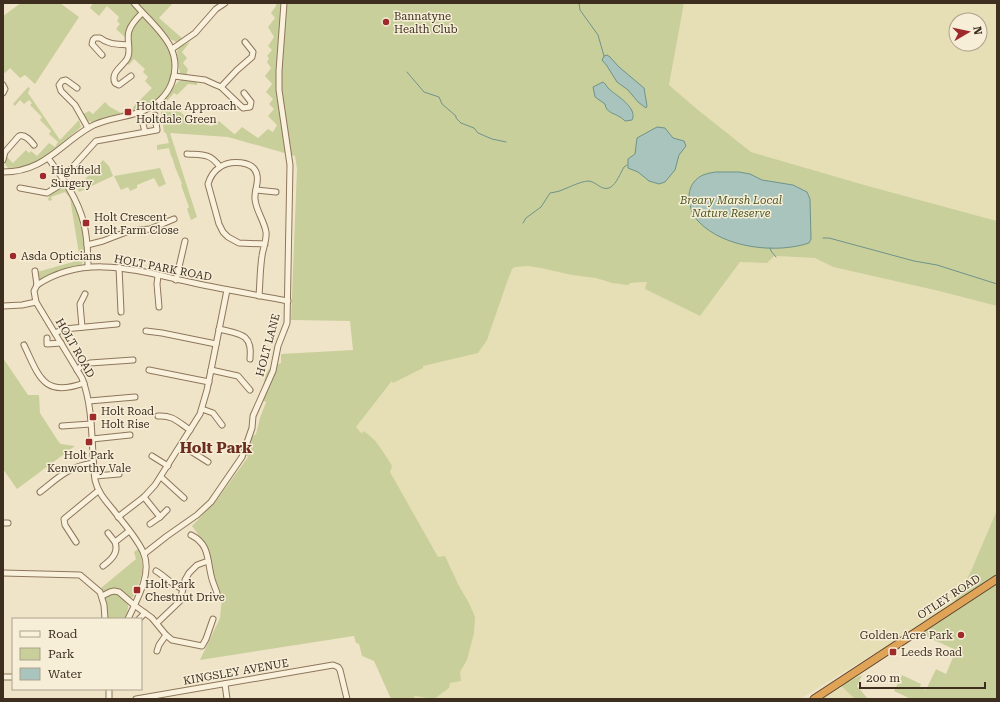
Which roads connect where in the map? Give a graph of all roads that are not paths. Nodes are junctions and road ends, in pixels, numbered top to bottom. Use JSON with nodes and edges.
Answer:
{"nodes":[{"id":1,"x":134,"y":3,"type":"edge"},
{"id":2,"x":225,"y":3,"type":"edge"},
{"id":3,"x":284,"y":3,"type":"edge"},
{"id":4,"x":142,"y":13,"type":"junction"},
{"id":5,"x":245,"y":42,"type":"dead end"},
{"id":6,"x":128,"y":45,"type":"junction"},
{"id":7,"x":172,"y":49,"type":"junction"},
{"id":8,"x":102,"y":54,"type":"dead end"},
{"id":9,"x":131,"y":76,"type":"dead end"},
{"id":10,"x":174,"y":76,"type":"junction"},
{"id":11,"x":3,"y":85,"type":"edge"},
{"id":12,"x":221,"y":87,"type":"junction"},
{"id":13,"x":77,"y":88,"type":"dead end"},
{"id":14,"x":3,"y":93,"type":"edge"},
{"id":15,"x":244,"y":93,"type":"dead end"},
{"id":16,"x":140,"y":112,"type":"junction"},
{"id":17,"x":155,"y":115,"type":"dead end"},
{"id":18,"x":88,"y":128,"type":"junction"},
{"id":19,"x":144,"y":132,"type":"junction"},
{"id":20,"x":34,"y":145,"type":"dead end"},
{"id":21,"x":187,"y":154,"type":"dead end"},
{"id":22,"x":48,"y":158,"type":"junction"},
{"id":23,"x":3,"y":160,"type":"edge"},
{"id":24,"x":220,"y":167,"type":"junction"},
{"id":25,"x":69,"y":171,"type":"dead end"},
{"id":26,"x":3,"y":172,"type":"edge"},
{"id":27,"x":65,"y":182,"type":"junction"},
{"id":28,"x":20,"y":188,"type":"dead end"},
{"id":29,"x":256,"y":190,"type":"junction"},
{"id":30,"x":276,"y":192,"type":"dead end"},
{"id":31,"x":174,"y":219,"type":"dead end"},
{"id":32,"x":185,"y":241,"type":"dead end"},
{"id":33,"x":265,"y":244,"type":"junction"},
{"id":34,"x":87,"y":245,"type":"junction"},
{"id":35,"x":88,"y":267,"type":"junction"},
{"id":36,"x":119,"y":267,"type":"junction"},
{"id":37,"x":35,"y":271,"type":"dead end"},
{"id":38,"x":158,"y":276,"type":"junction"},
{"id":39,"x":176,"y":280,"type":"junction"},
{"id":40,"x":37,"y":285,"type":"junction"},
{"id":41,"x":227,"y":290,"type":"junction"},
{"id":42,"x":85,"y":294,"type":"dead end"},
{"id":43,"x":259,"y":296,"type":"junction"},
{"id":44,"x":288,"y":301,"type":"junction"},
{"id":45,"x":36,"y":302,"type":"junction"},
{"id":46,"x":3,"y":306,"type":"edge"},
{"id":47,"x":159,"y":307,"type":"dead end"},
{"id":48,"x":121,"y":312,"type":"dead end"},
{"id":49,"x":117,"y":324,"type":"dead end"},
{"id":50,"x":82,"y":327,"type":"junction"},
{"id":51,"x":219,"y":330,"type":"junction"},
{"id":52,"x":146,"y":331,"type":"dead end"},
{"id":53,"x":55,"y":333,"type":"junction"},
{"id":54,"x":46,"y":338,"type":"dead end"},
{"id":55,"x":61,"y":342,"type":"junction"},
{"id":56,"x":216,"y":344,"type":"junction"},
{"id":57,"x":24,"y":345,"type":"dead end"},
{"id":58,"x":250,"y":359,"type":"dead end"},
{"id":59,"x":132,"y":360,"type":"dead end"},
{"id":60,"x":77,"y":370,"type":"junction"},
{"id":61,"x":149,"y":370,"type":"dead end"},
{"id":62,"x":211,"y":370,"type":"junction"},
{"id":63,"x":208,"y":382,"type":"junction"},
{"id":64,"x":84,"y":383,"type":"junction"},
{"id":65,"x":250,"y":390,"type":"dead end"},
{"id":66,"x":135,"y":397,"type":"dead end"},
{"id":67,"x":88,"y":401,"type":"junction"},
{"id":68,"x":202,"y":409,"type":"junction"},
{"id":69,"x":158,"y":416,"type":"dead end"},
{"id":70,"x":90,"y":424,"type":"junction"},
{"id":71,"x":222,"y":425,"type":"dead end"},
{"id":72,"x":62,"y":426,"type":"dead end"},
{"id":73,"x":190,"y":430,"type":"junction"},
{"id":74,"x":130,"y":435,"type":"dead end"},
{"id":75,"x":92,"y":439,"type":"junction"},
{"id":76,"x":181,"y":445,"type":"junction"},
{"id":77,"x":152,"y":456,"type":"dead end"},
{"id":78,"x":208,"y":462,"type":"dead end"},
{"id":79,"x":93,"y":463,"type":"junction"},
{"id":80,"x":168,"y":466,"type":"junction"},
{"id":81,"x":119,"y":474,"type":"dead end"},
{"id":82,"x":94,"y":476,"type":"junction"},
{"id":83,"x":161,"y":477,"type":"junction"},
{"id":84,"x":98,"y":491,"type":"junction"},
{"id":85,"x":40,"y":492,"type":"dead end"},
{"id":86,"x":144,"y":497,"type":"junction"},
{"id":87,"x":184,"y":498,"type":"dead end"},
{"id":88,"x":168,"y":510,"type":"dead end"},
{"id":89,"x":118,"y":517,"type":"junction"},
{"id":90,"x":160,"y":517,"type":"junction"},
{"id":91,"x":150,"y":524,"type":"dead end"},
{"id":92,"x":129,"y":531,"type":"junction"},
{"id":93,"x":108,"y":533,"type":"dead end"},
{"id":94,"x":191,"y":535,"type":"dead end"},
{"id":95,"x":76,"y":542,"type":"dead end"},
{"id":96,"x":115,"y":542,"type":"junction"},
{"id":97,"x":144,"y":554,"type":"junction"},
{"id":98,"x":208,"y":562,"type":"junction"},
{"id":99,"x":103,"y":566,"type":"dead end"},
{"id":100,"x":156,"y":572,"type":"dead end"},
{"id":101,"x":3,"y":573,"type":"edge"},
{"id":102,"x":997,"y":579,"type":"edge"},
{"id":103,"x":183,"y":589,"type":"junction"},
{"id":104,"x":217,"y":593,"type":"dead end"},
{"id":105,"x":102,"y":596,"type":"junction"},
{"id":106,"x":134,"y":605,"type":"junction"},
{"id":107,"x":145,"y":613,"type":"junction"},
{"id":108,"x":105,"y":618,"type":"edge"},
{"id":109,"x":128,"y":618,"type":"edge"},
{"id":110,"x":141,"y":618,"type":"edge"},
{"id":111,"x":213,"y":619,"type":"dead end"},
{"id":112,"x":157,"y":623,"type":"junction"},
{"id":113,"x":166,"y":635,"type":"junction"},
{"id":114,"x":157,"y":651,"type":"dead end"},
{"id":115,"x":225,"y":684,"type":"junction"},
{"id":116,"x":136,"y":699,"type":"edge"},
{"id":117,"x":227,"y":699,"type":"edge"},
{"id":118,"x":347,"y":699,"type":"edge"},
{"id":119,"x":814,"y":699,"type":"edge"}],
"edges":[{"from":1,"to":4,"type":"street"},
{"from":2,"to":7,"type":"street"},
{"from":3,"to":44,"type":"street","name":"HOLT LANE"},
{"from":4,"to":6,"type":"street"},
{"from":4,"to":7,"type":"street"},
{"from":5,"to":12,"type":"street"},
{"from":6,"to":8,"type":"street"},
{"from":6,"to":9,"type":"street"},
{"from":7,"to":10,"type":"street"},
{"from":10,"to":12,"type":"street"},
{"from":10,"to":16,"type":"street"},
{"from":11,"to":14,"type":"street"},
{"from":12,"to":15,"type":"street"},
{"from":13,"to":18,"type":"street"},
{"from":16,"to":18,"type":"street"},
{"from":16,"to":19,"type":"street"},
{"from":17,"to":19,"type":"street"},
{"from":18,"to":22,"type":"street"},
{"from":19,"to":25,"type":"street"},
{"from":20,"to":23,"type":"street"},
{"from":21,"to":24,"type":"street"},
{"from":22,"to":26,"type":"street"},
{"from":22,"to":27,"type":"street"},
{"from":24,"to":29,"type":"street"},
{"from":24,"to":33,"type":"street"},
{"from":27,"to":28,"type":"street"},
{"from":27,"to":34,"type":"street"},
{"from":29,"to":30,"type":"street"},
{"from":29,"to":33,"type":"street"},
{"from":31,"to":34,"type":"street"},
{"from":32,"to":39,"type":"street"},
{"from":33,"to":43,"type":"street"},
{"from":34,"to":35,"type":"street"},
{"from":35,"to":36,"type":"street","name":"HOLT PARK ROAD"},
{"from":35,"to":40,"type":"street","name":"HOLT PARK ROAD"},
{"from":36,"to":38,"type":"street","name":"HOLT PARK ROAD"},
{"from":36,"to":48,"type":"street"},
{"from":37,"to":40,"type":"street"},
{"from":38,"to":39,"type":"street","name":"HOLT PARK ROAD"},
{"from":38,"to":47,"type":"street"},
{"from":39,"to":41,"type":"street","name":"HOLT PARK ROAD"},
{"from":40,"to":45,"type":"street"},
{"from":41,"to":43,"type":"street","name":"HOLT PARK ROAD"},
{"from":41,"to":51,"type":"street"},
{"from":42,"to":50,"type":"street"},
{"from":43,"to":44,"type":"street","name":"HOLT PARK ROAD"},
{"from":44,"to":97,"type":"street","name":"HOLT LANE"},
{"from":45,"to":46,"type":"street"},
{"from":45,"to":53,"type":"street","name":"HOLT ROAD"},
{"from":49,"to":50,"type":"street"},
{"from":50,"to":53,"type":"street"},
{"from":51,"to":56,"type":"street"},
{"from":51,"to":58,"type":"street"},
{"from":52,"to":56,"type":"street"},
{"from":53,"to":55,"type":"street","name":"HOLT ROAD"},
{"from":54,"to":55,"type":"street"},
{"from":55,"to":60,"type":"street","name":"HOLT ROAD"},
{"from":56,"to":62,"type":"street"},
{"from":57,"to":64,"type":"street"},
{"from":59,"to":60,"type":"street"},
{"from":60,"to":64,"type":"street","name":"HOLT ROAD"},
{"from":61,"to":63,"type":"street"},
{"from":62,"to":63,"type":"street"},
{"from":62,"to":65,"type":"street"},
{"from":63,"to":68,"type":"street"},
{"from":64,"to":67,"type":"street","name":"HOLT ROAD"},
{"from":66,"to":67,"type":"street"},
{"from":67,"to":70,"type":"street","name":"HOLT ROAD"},
{"from":68,"to":71,"type":"street"},
{"from":68,"to":73,"type":"street"},
{"from":69,"to":73,"type":"street"},
{"from":70,"to":72,"type":"street"},
{"from":70,"to":75,"type":"street","name":"HOLT ROAD"},
{"from":73,"to":76,"type":"street"},
{"from":74,"to":75,"type":"street"},
{"from":75,"to":79,"type":"street","name":"HOLT ROAD"},
{"from":76,"to":78,"type":"street"},
{"from":76,"to":80,"type":"street"},
{"from":77,"to":80,"type":"street"},
{"from":79,"to":82,"type":"street","name":"HOLT ROAD"},
{"from":79,"to":85,"type":"street"},
{"from":80,"to":83,"type":"street"},
{"from":81,"to":82,"type":"street"},
{"from":82,"to":84,"type":"street","name":"HOLT ROAD"},
{"from":83,"to":86,"type":"street"},
{"from":83,"to":87,"type":"street"},
{"from":84,"to":89,"type":"street","name":"HOLT ROAD"},
{"from":84,"to":95,"type":"street"},
{"from":86,"to":89,"type":"street"},
{"from":86,"to":90,"type":"street"},
{"from":88,"to":90,"type":"street"},
{"from":89,"to":92,"type":"street","name":"HOLT ROAD"},
{"from":90,"to":91,"type":"street"},
{"from":92,"to":96,"type":"street"},
{"from":92,"to":97,"type":"street","name":"HOLT ROAD"},
{"from":93,"to":96,"type":"street"},
{"from":94,"to":98,"type":"street"},
{"from":96,"to":99,"type":"street"},
{"from":97,"to":106,"type":"street"},
{"from":98,"to":103,"type":"street"},
{"from":98,"to":104,"type":"street"},
{"from":100,"to":103,"type":"street"},
{"from":101,"to":105,"type":"street"},
{"from":102,"to":119,"type":"highway","name":"OTLEY ROAD"},
{"from":103,"to":112,"type":"street"},
{"from":105,"to":106,"type":"street"},
{"from":105,"to":108,"type":"street"},
{"from":106,"to":107,"type":"street"},
{"from":106,"to":109,"type":"street"},
{"from":107,"to":110,"type":"street"},
{"from":107,"to":112,"type":"street"},
{"from":111,"to":113,"type":"street"},
{"from":112,"to":113,"type":"street"},
{"from":113,"to":114,"type":"street"},
{"from":115,"to":116,"type":"street","name":"KINGSLEY AVENUE"},
{"from":115,"to":117,"type":"street"},
{"from":115,"to":118,"type":"street","name":"KINGSLEY AVENUE"}]}
